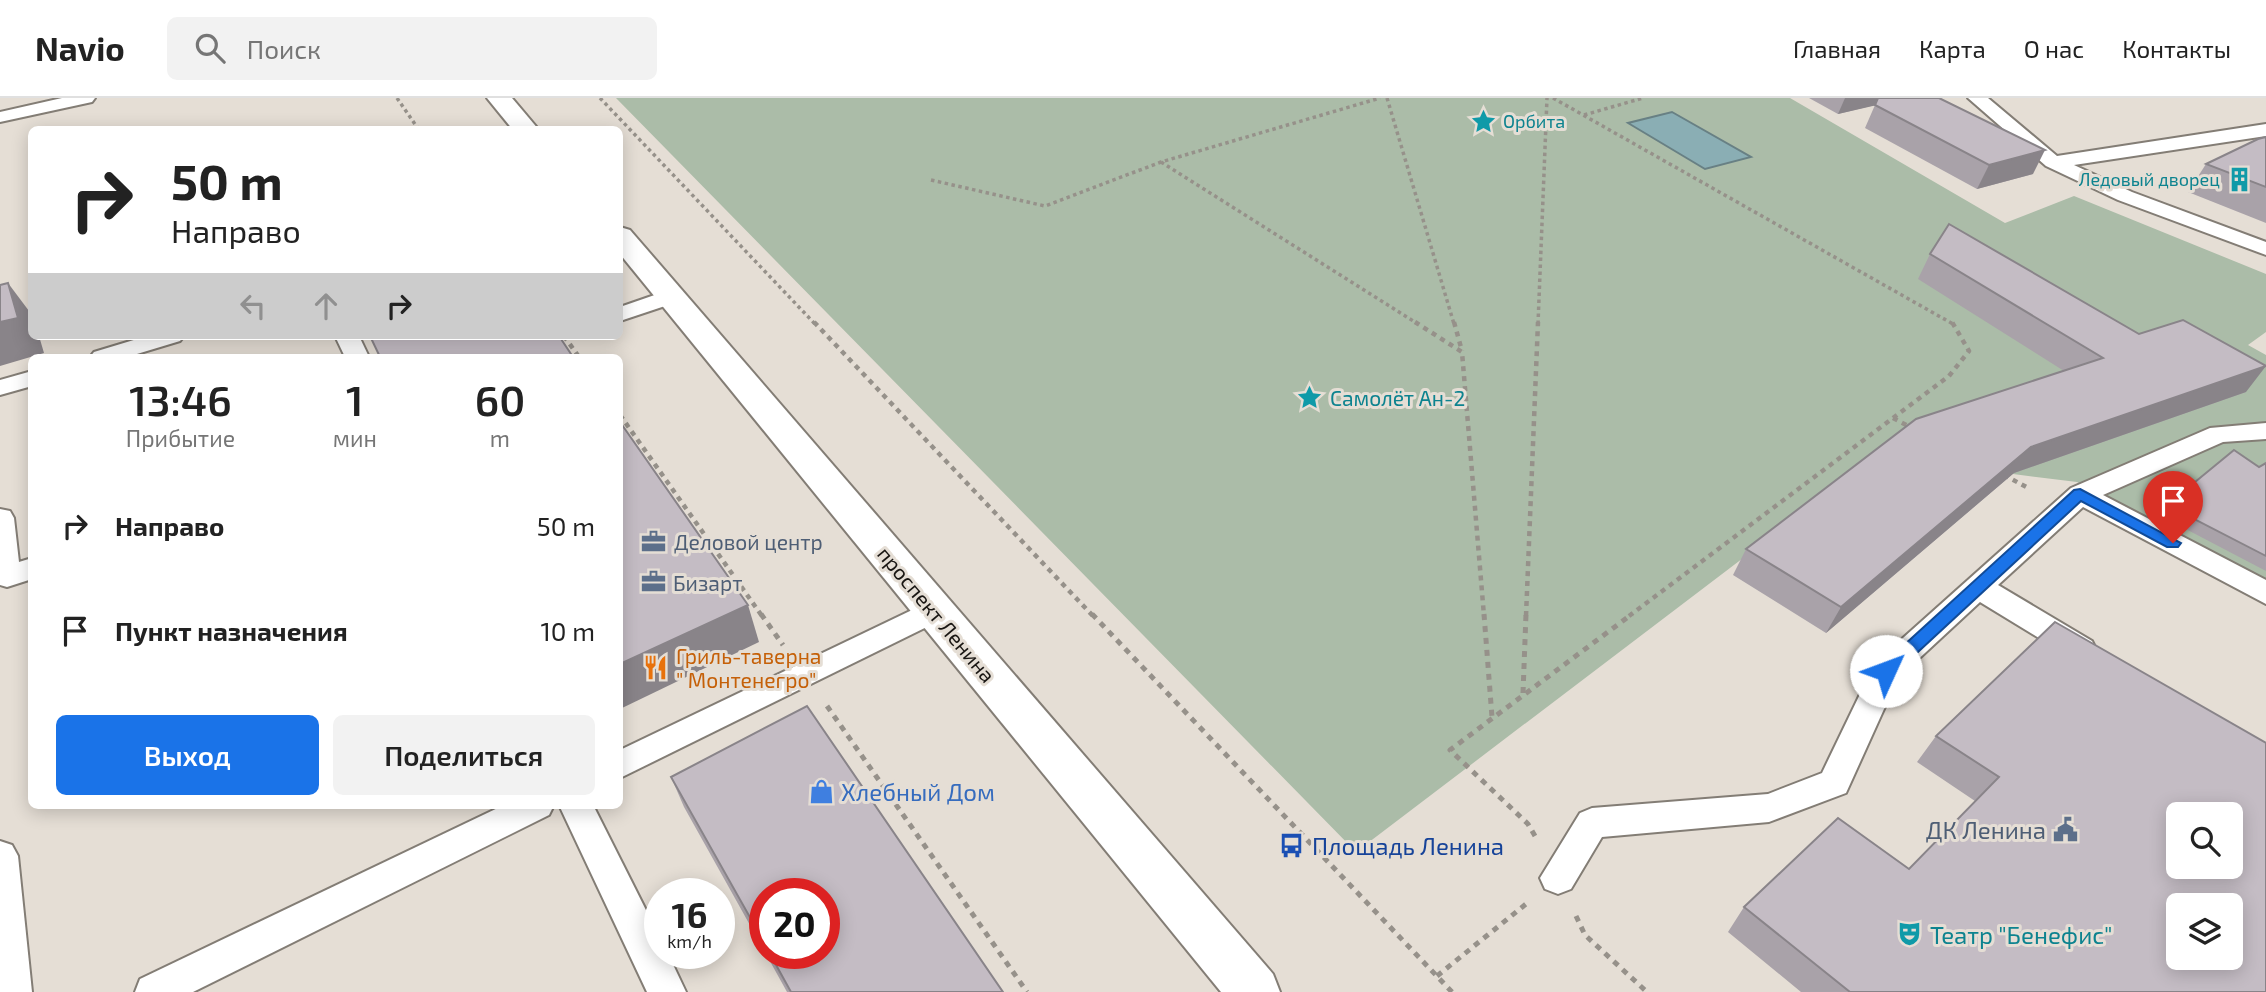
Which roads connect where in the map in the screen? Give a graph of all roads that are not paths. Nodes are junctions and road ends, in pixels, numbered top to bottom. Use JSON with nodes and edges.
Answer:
{"nodes":[{"id":1,"x":86,"y":98,"type":"edge"},
{"id":2,"x":499,"y":98,"type":"edge"},
{"id":3,"x":1977,"y":98,"type":"edge"},
{"id":4,"x":0,"y":117,"type":"edge"},
{"id":5,"x":524,"y":126,"type":"edge"},
{"id":6,"x":2266,"y":130,"type":"edge"},
{"id":7,"x":2053,"y":162,"type":"junction"},
{"id":8,"x":623,"y":239,"type":"edge"},
{"id":9,"x":2266,"y":249,"type":"edge"},
{"id":10,"x":672,"y":296,"type":"junction"},
{"id":11,"x":623,"y":313,"type":"edge"},
{"id":12,"x":159,"y":340,"type":"edge"},
{"id":13,"x":112,"y":354,"type":"edge"},
{"id":14,"x":28,"y":379,"type":"edge"},
{"id":15,"x":0,"y":388,"type":"edge"},
{"id":16,"x":2266,"y":431,"type":"edge"},
{"id":17,"x":2072,"y":500,"type":"junction"},
{"id":18,"x":0,"y":517,"type":"edge"},
{"id":19,"x":13,"y":581,"type":"edge"},
{"id":20,"x":1978,"y":587,"type":"junction"},
{"id":21,"x":2266,"y":593,"type":"edge"},
{"id":22,"x":935,"y":610,"type":"junction"},
{"id":23,"x":2105,"y":664,"type":"edge"},
{"id":24,"x":623,"y":764,"type":"edge"},
{"id":25,"x":518,"y":809,"type":"edge"},
{"id":26,"x":578,"y":809,"type":"edge"},
{"id":27,"x":500,"y":813,"type":"edge"},
{"id":28,"x":0,"y":856,"type":"edge"},
{"id":29,"x":1558,"y":878,"type":"road end"},
{"id":30,"x":13,"y":992,"type":"edge"},
{"id":31,"x":154,"y":992,"type":"edge"},
{"id":32,"x":667,"y":992,"type":"edge"},
{"id":33,"x":1254,"y":992,"type":"edge"}],
"edges":[{"from":1,"to":4,"type":"lane"},
{"from":2,"to":5,"type":"main road"},
{"from":3,"to":7,"type":"lane"},
{"from":6,"to":7,"type":"lane"},
{"from":7,"to":9,"type":"lane"},
{"from":8,"to":10,"type":"main road","name":"проспект Ленина"},
{"from":10,"to":11,"type":"lane"},
{"from":10,"to":22,"type":"main road","name":"проспект Ленина"},
{"from":12,"to":13,"type":"lane"},
{"from":14,"to":15,"type":"lane"},
{"from":16,"to":17,"type":"lane"},
{"from":17,"to":20,"type":"lane"},
{"from":17,"to":21,"type":"lane"},
{"from":18,"to":19,"type":"lane"},
{"from":20,"to":23,"type":"lane"},
{"from":20,"to":29,"type":"lane"},
{"from":22,"to":24,"type":"lane"},
{"from":22,"to":33,"type":"main road","name":"проспект Ленина"},
{"from":25,"to":27,"type":"lane"},
{"from":26,"to":32,"type":"lane"},
{"from":27,"to":31,"type":"lane"},
{"from":28,"to":30,"type":"lane"}]}
